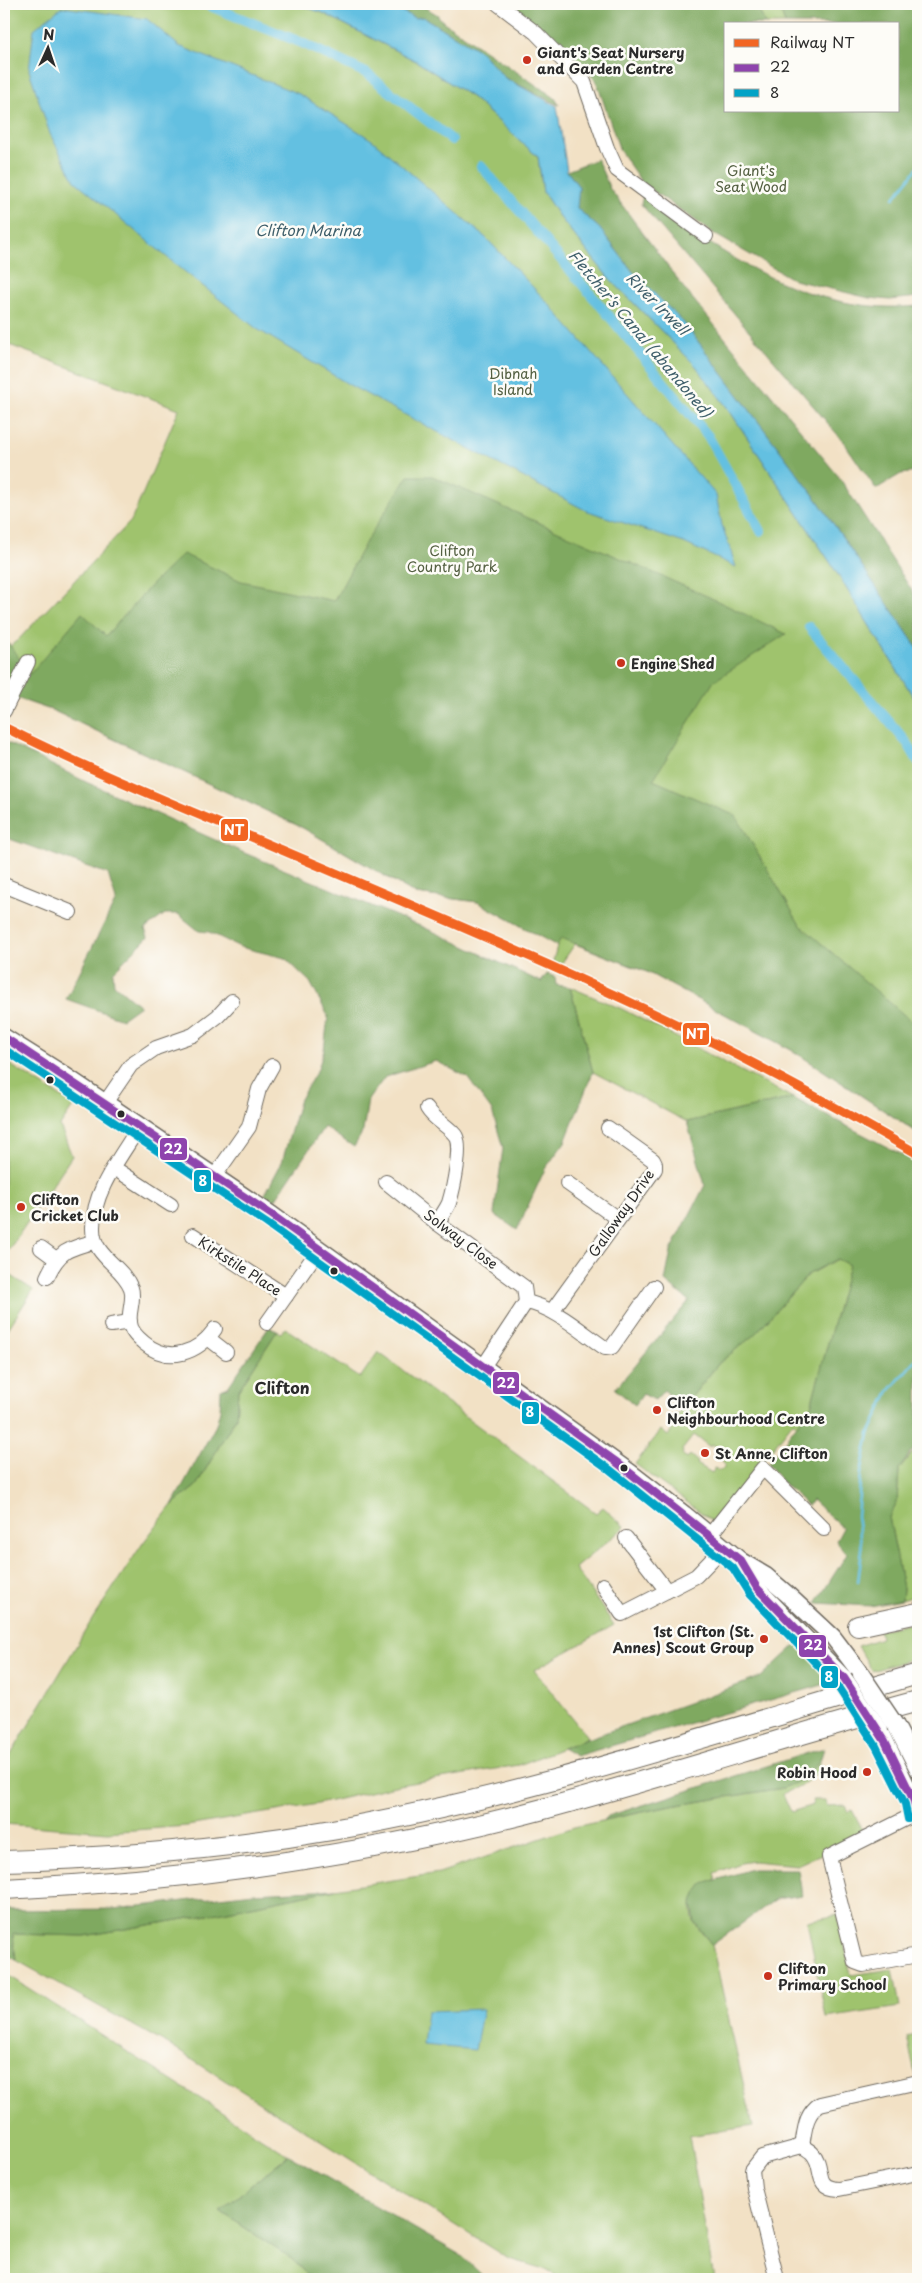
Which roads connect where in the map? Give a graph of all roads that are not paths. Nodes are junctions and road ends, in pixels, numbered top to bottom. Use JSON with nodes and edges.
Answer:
{"nodes":[{"id":1,"x":498,"y":4,"type":"edge"},
{"id":2,"x":706,"y":236,"type":"dead end"},
{"id":3,"x":28,"y":662,"type":"dead end"},
{"id":4,"x":4,"y":711,"type":"edge"},
{"id":5,"x":4,"y":885,"type":"edge"},
{"id":6,"x":69,"y":913,"type":"dead end"},
{"id":7,"x":232,"y":1001,"type":"dead end"},
{"id":8,"x":4,"y":1037,"type":"edge"},
{"id":9,"x":272,"y":1066,"type":"dead end"},
{"id":10,"x":105,"y":1103,"type":"junction"},
{"id":11,"x":427,"y":1108,"type":"dead end"},
{"id":12,"x":139,"y":1127,"type":"junction"},
{"id":13,"x":608,"y":1128,"type":"dead end"},
{"id":14,"x":114,"y":1168,"type":"junction"},
{"id":15,"x":214,"y":1177,"type":"junction"},
{"id":16,"x":386,"y":1182,"type":"dead end"},
{"id":17,"x":567,"y":1183,"type":"dead end"},
{"id":18,"x":171,"y":1205,"type":"dead end"},
{"id":19,"x":618,"y":1219,"type":"junction"},
{"id":20,"x":437,"y":1223,"type":"junction"},
{"id":21,"x":193,"y":1235,"type":"dead end"},
{"id":22,"x":94,"y":1242,"type":"junction"},
{"id":23,"x":42,"y":1248,"type":"dead end"},
{"id":24,"x":319,"y":1249,"type":"junction"},
{"id":25,"x":56,"y":1259,"type":"junction"},
{"id":26,"x":47,"y":1277,"type":"dead end"},
{"id":27,"x":654,"y":1287,"type":"dead end"},
{"id":28,"x":286,"y":1296,"type":"junction"},
{"id":29,"x":526,"y":1302,"type":"junction"},
{"id":30,"x":552,"y":1311,"type":"junction"},
{"id":31,"x":130,"y":1322,"type":"junction"},
{"id":32,"x":267,"y":1324,"type":"dead end"},
{"id":33,"x":111,"y":1325,"type":"dead end"},
{"id":34,"x":226,"y":1352,"type":"dead end"},
{"id":35,"x":483,"y":1367,"type":"junction"},
{"id":36,"x":824,"y":1529,"type":"dead end"},
{"id":37,"x":710,"y":1535,"type":"junction"},
{"id":38,"x":626,"y":1538,"type":"dead end"},
{"id":39,"x":724,"y":1547,"type":"junction"},
{"id":40,"x":741,"y":1561,"type":"junction"},
{"id":41,"x":602,"y":1585,"type":"dead end"},
{"id":42,"x":667,"y":1591,"type":"junction"},
{"id":43,"x":918,"y":1613,"type":"edge"},
{"id":44,"x":858,"y":1626,"type":"joint"},
{"id":45,"x":833,"y":1637,"type":"junction"},
{"id":46,"x":832,"y":1664,"type":"junction"},
{"id":47,"x":918,"y":1674,"type":"edge"},
{"id":48,"x":918,"y":1701,"type":"edge"},
{"id":49,"x":883,"y":1736,"type":"junction"},
{"id":50,"x":913,"y":1745,"type":"edge"},
{"id":51,"x":918,"y":1770,"type":"edge"},
{"id":52,"x":918,"y":1815,"type":"edge"},
{"id":53,"x":4,"y":1861,"type":"edge"},
{"id":54,"x":4,"y":1889,"type":"edge"},
{"id":55,"x":918,"y":1955,"type":"edge"},
{"id":56,"x":918,"y":2082,"type":"edge"},
{"id":57,"x":802,"y":2146,"type":"junction"},
{"id":58,"x":918,"y":2173,"type":"edge"},
{"id":59,"x":777,"y":2279,"type":"edge"}],
"edges":[{"from":1,"to":2,"type":"street"},
{"from":3,"to":4,"type":"street"},
{"from":5,"to":6,"type":"street"},
{"from":7,"to":10,"type":"street"},
{"from":8,"to":10,"type":"main road"},
{"from":9,"to":15,"type":"street"},
{"from":10,"to":12,"type":"main road"},
{"from":11,"to":20,"type":"street"},
{"from":12,"to":14,"type":"street"},
{"from":12,"to":15,"type":"main road"},
{"from":13,"to":19,"type":"street","name":"Galloway Drive"},
{"from":14,"to":18,"type":"street"},
{"from":14,"to":22,"type":"street"},
{"from":15,"to":24,"type":"main road"},
{"from":16,"to":20,"type":"street","name":"Solway Close"},
{"from":17,"to":19,"type":"street"},
{"from":19,"to":30,"type":"street","name":"Galloway Drive"},
{"from":20,"to":29,"type":"street","name":"Solway Close"},
{"from":21,"to":28,"type":"street","name":"Kirkstile Place"},
{"from":22,"to":25,"type":"street"},
{"from":22,"to":31,"type":"street"},
{"from":23,"to":25,"type":"street"},
{"from":24,"to":28,"type":"street"},
{"from":24,"to":35,"type":"main road"},
{"from":25,"to":26,"type":"street"},
{"from":27,"to":30,"type":"street"},
{"from":28,"to":32,"type":"street"},
{"from":29,"to":30,"type":"street"},
{"from":29,"to":35,"type":"street"},
{"from":31,"to":33,"type":"street"},
{"from":31,"to":34,"type":"street"},
{"from":35,"to":37,"type":"main road"},
{"from":36,"to":37,"type":"street"},
{"from":37,"to":39,"type":"main road"},
{"from":38,"to":42,"type":"street"},
{"from":39,"to":40,"type":"main road"},
{"from":39,"to":42,"type":"street"},
{"from":40,"to":45,"type":"main road"},
{"from":40,"to":46,"type":"main road"},
{"from":41,"to":42,"type":"street"},
{"from":43,"to":44,"type":"highway"},
{"from":44,"to":45,"type":"main road"},
{"from":45,"to":46,"type":"main road"},
{"from":45,"to":50,"type":"main road","bridge":true},
{"from":46,"to":49,"type":"main road","bridge":true},
{"from":47,"to":53,"type":"highway"},
{"from":48,"to":54,"type":"highway"},
{"from":49,"to":50,"type":"main road"},
{"from":49,"to":52,"type":"main road"},
{"from":50,"to":51,"type":"main road"},
{"from":52,"to":55,"type":"street"},
{"from":56,"to":57,"type":"street"},
{"from":57,"to":58,"type":"street"},
{"from":57,"to":59,"type":"street"}]}
